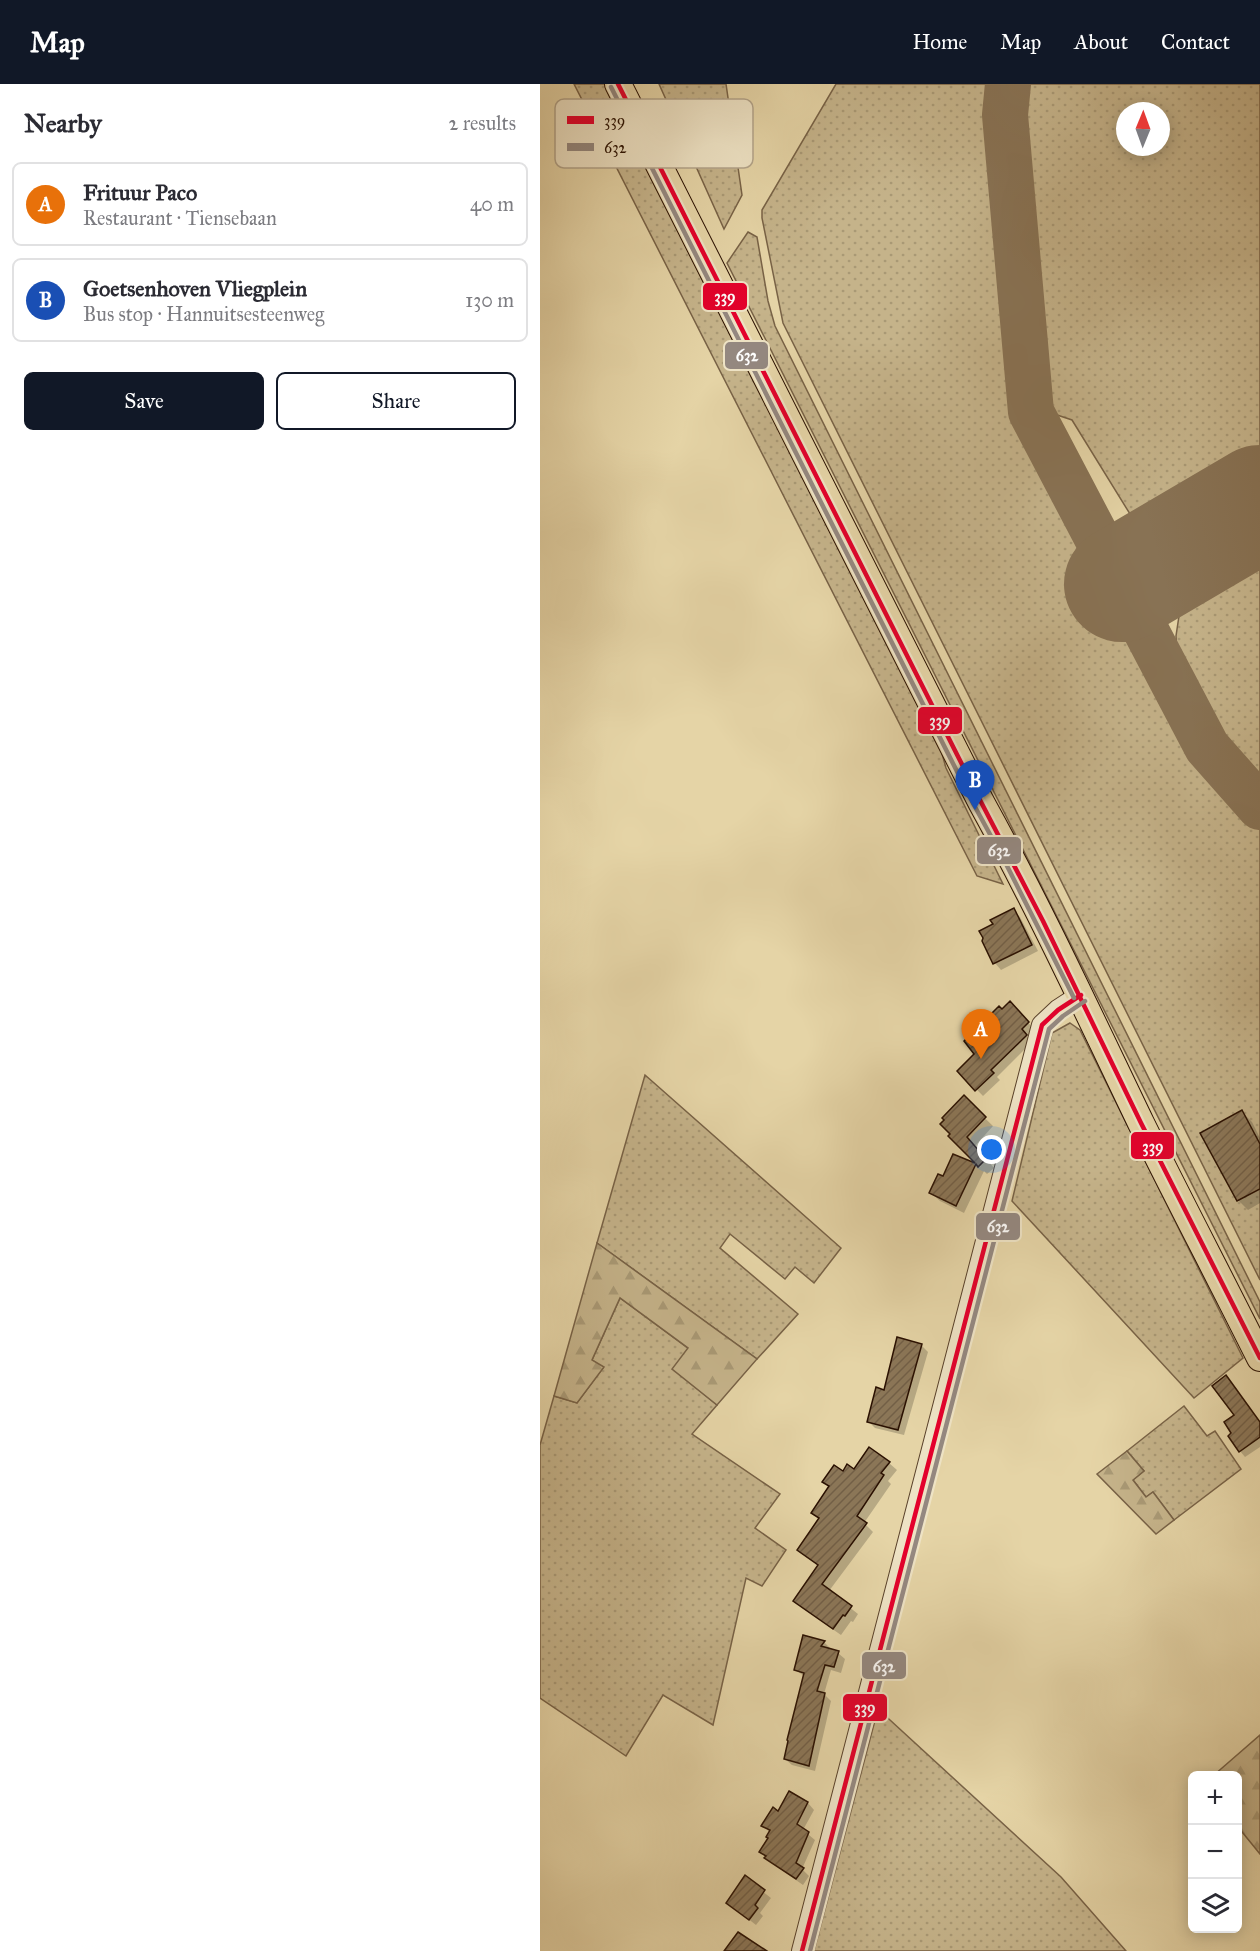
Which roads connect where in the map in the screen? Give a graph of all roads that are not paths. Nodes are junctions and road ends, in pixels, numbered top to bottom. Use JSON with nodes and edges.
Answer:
{"nodes":[{"id":1,"x":618,"y":84,"type":"edge"},
{"id":2,"x":626,"y":99,"type":"edge"},
{"id":3,"x":660,"y":168,"type":"edge"},
{"id":4,"x":1081,"y":995,"type":"junction"},
{"id":5,"x":1260,"y":1358,"type":"edge"},
{"id":6,"x":802,"y":1951,"type":"edge"}],
"edges":[{"from":1,"to":2,"type":"main road"},
{"from":3,"to":4,"type":"main road"},
{"from":4,"to":5,"type":"main road"},
{"from":4,"to":6,"type":"street"}]}
